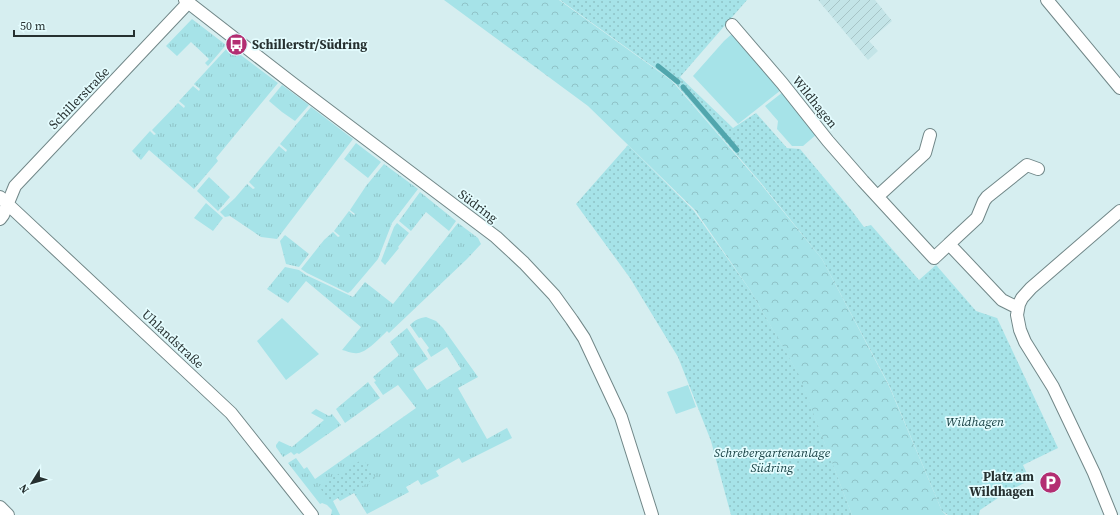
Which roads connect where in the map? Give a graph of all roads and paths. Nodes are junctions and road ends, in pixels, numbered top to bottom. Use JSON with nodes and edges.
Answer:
{"nodes":[{"id":1,"x":1047,"y":0,"type":"edge"},
{"id":2,"x":186,"y":1,"type":"edge"},
{"id":3,"x":732,"y":25,"type":"dead end"},
{"id":4,"x":1120,"y":88,"type":"edge"},
{"id":5,"x":930,"y":135,"type":"dead end"},
{"id":6,"x":1038,"y":169,"type":"dead end"},
{"id":7,"x":878,"y":196,"type":"junction"},
{"id":8,"x":4,"y":201,"type":"edge"},
{"id":9,"x":1120,"y":211,"type":"edge"},
{"id":10,"x":0,"y":219,"type":"edge"},
{"id":11,"x":949,"y":244,"type":"junction"},
{"id":12,"x":1018,"y":308,"type":"junction"},
{"id":13,"x":0,"y":507,"type":"edge"},
{"id":14,"x":8,"y":515,"type":"edge"},
{"id":15,"x":312,"y":515,"type":"edge"},
{"id":16,"x":652,"y":515,"type":"edge"},
{"id":17,"x":1112,"y":515,"type":"edge"}],
"edges":[{"from":1,"to":4,"type":"street"},
{"from":2,"to":8,"type":"street","name":"Schillerstraße"},
{"from":2,"to":16,"type":"street","name":"Südring"},
{"from":3,"to":7,"type":"street","name":"Wildhagen"},
{"from":5,"to":7,"type":"street"},
{"from":6,"to":11,"type":"street","name":"Wildhagen"},
{"from":7,"to":11,"type":"street","name":"Wildhagen"},
{"from":8,"to":10,"type":"street","name":"Schillerstraße"},
{"from":8,"to":15,"type":"street","name":"Uhlandstraße"},
{"from":9,"to":12,"type":"street"},
{"from":11,"to":12,"type":"street"},
{"from":12,"to":17,"type":"street"},
{"from":13,"to":14,"type":"street"}]}
